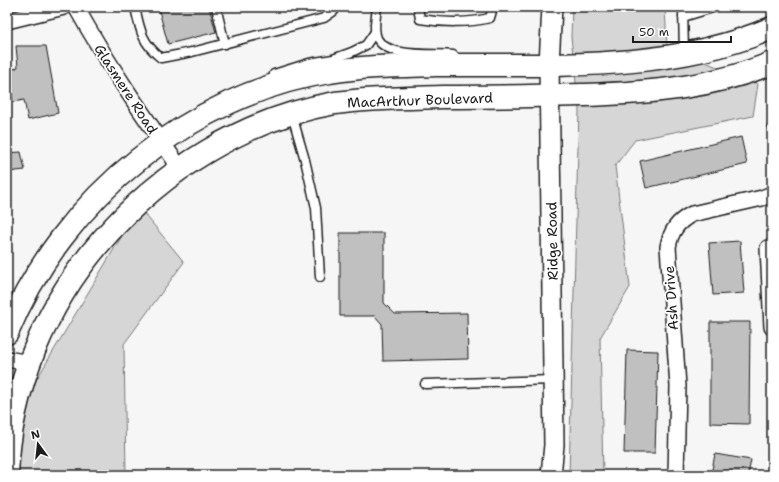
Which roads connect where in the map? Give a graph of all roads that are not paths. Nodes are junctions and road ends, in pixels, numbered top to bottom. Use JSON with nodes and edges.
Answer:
{"nodes":[{"id":1,"x":64,"y":7,"type":"edge"},
{"id":2,"x":76,"y":7,"type":"edge"},
{"id":3,"x":134,"y":7,"type":"edge"},
{"id":4,"x":216,"y":7,"type":"edge"},
{"id":5,"x":334,"y":7,"type":"edge"},
{"id":6,"x":376,"y":7,"type":"edge"},
{"id":7,"x":418,"y":7,"type":"edge"},
{"id":8,"x":493,"y":7,"type":"edge"},
{"id":9,"x":552,"y":7,"type":"edge"},
{"id":10,"x":683,"y":7,"type":"edge"},
{"id":11,"x":716,"y":7,"type":"edge"},
{"id":12,"x":683,"y":17,"type":"junction"},
{"id":13,"x":7,"y":21,"type":"edge"},
{"id":14,"x":772,"y":28,"type":"edge"},
{"id":15,"x":375,"y":32,"type":"junction"},
{"id":16,"x":225,"y":44,"type":"junction"},
{"id":17,"x":685,"y":54,"type":"junction"},
{"id":18,"x":772,"y":63,"type":"edge"},
{"id":19,"x":550,"y":64,"type":"junction"},
{"id":20,"x":482,"y":65,"type":"junction"},
{"id":21,"x":256,"y":93,"type":"junction"},
{"id":22,"x":550,"y":96,"type":"junction"},
{"id":23,"x":292,"y":114,"type":"junction"},
{"id":24,"x":161,"y":141,"type":"junction"},
{"id":25,"x":180,"y":168,"type":"junction"},
{"id":26,"x":772,"y":194,"type":"edge"},
{"id":27,"x":768,"y":248,"type":"dead end"},
{"id":28,"x":320,"y":277,"type":"dead end"},
{"id":29,"x":772,"y":327,"type":"edge"},
{"id":30,"x":7,"y":333,"type":"edge"},
{"id":31,"x":7,"y":359,"type":"edge"},
{"id":32,"x":29,"y":363,"type":"junction"},
{"id":33,"x":554,"y":380,"type":"junction"},
{"id":34,"x":425,"y":384,"type":"dead end"},
{"id":35,"x":8,"y":475,"type":"edge"},
{"id":36,"x":551,"y":475,"type":"edge"},
{"id":37,"x":676,"y":475,"type":"edge"}],
"edges":[{"from":1,"to":13,"type":"street"},
{"from":2,"to":24,"type":"street","name":"Glasmere Road"},
{"from":3,"to":16,"type":"lane"},
{"from":4,"to":16,"type":"lane"},
{"from":5,"to":16,"type":"lane"},
{"from":6,"to":15,"type":"lane"},
{"from":7,"to":8,"type":"lane"},
{"from":9,"to":19,"type":"street","name":"Ridge Road"},
{"from":10,"to":12,"type":"lane"},
{"from":11,"to":12,"type":"lane"},
{"from":12,"to":17,"type":"lane"},
{"from":14,"to":17,"type":"main road"},
{"from":15,"to":20,"type":"lane"},
{"from":15,"to":21,"type":"lane"},
{"from":17,"to":19,"type":"main road"},
{"from":18,"to":22,"type":"main road","name":"MacArthur Boulevard"},
{"from":19,"to":20,"type":"main road"},
{"from":19,"to":22,"type":"street","name":"Ridge Road"},
{"from":20,"to":21,"type":"main road"},
{"from":21,"to":24,"type":"main road"},
{"from":22,"to":23,"type":"main road","name":"MacArthur Boulevard"},
{"from":22,"to":33,"type":"street","name":"Ridge Road"},
{"from":23,"to":25,"type":"main road","name":"MacArthur Boulevard"},
{"from":23,"to":28,"type":"lane"},
{"from":24,"to":25,"type":"street","name":"Glasmere Road"},
{"from":24,"to":30,"type":"main road"},
{"from":25,"to":32,"type":"main road","name":"MacArthur Boulevard"},
{"from":26,"to":37,"type":"street","name":"Ash Drive"},
{"from":27,"to":29,"type":"street"},
{"from":31,"to":32,"type":"street"},
{"from":32,"to":35,"type":"main road","name":"MacArthur Boulevard"},
{"from":33,"to":34,"type":"lane"},
{"from":33,"to":36,"type":"street","name":"Ridge Road"}]}
